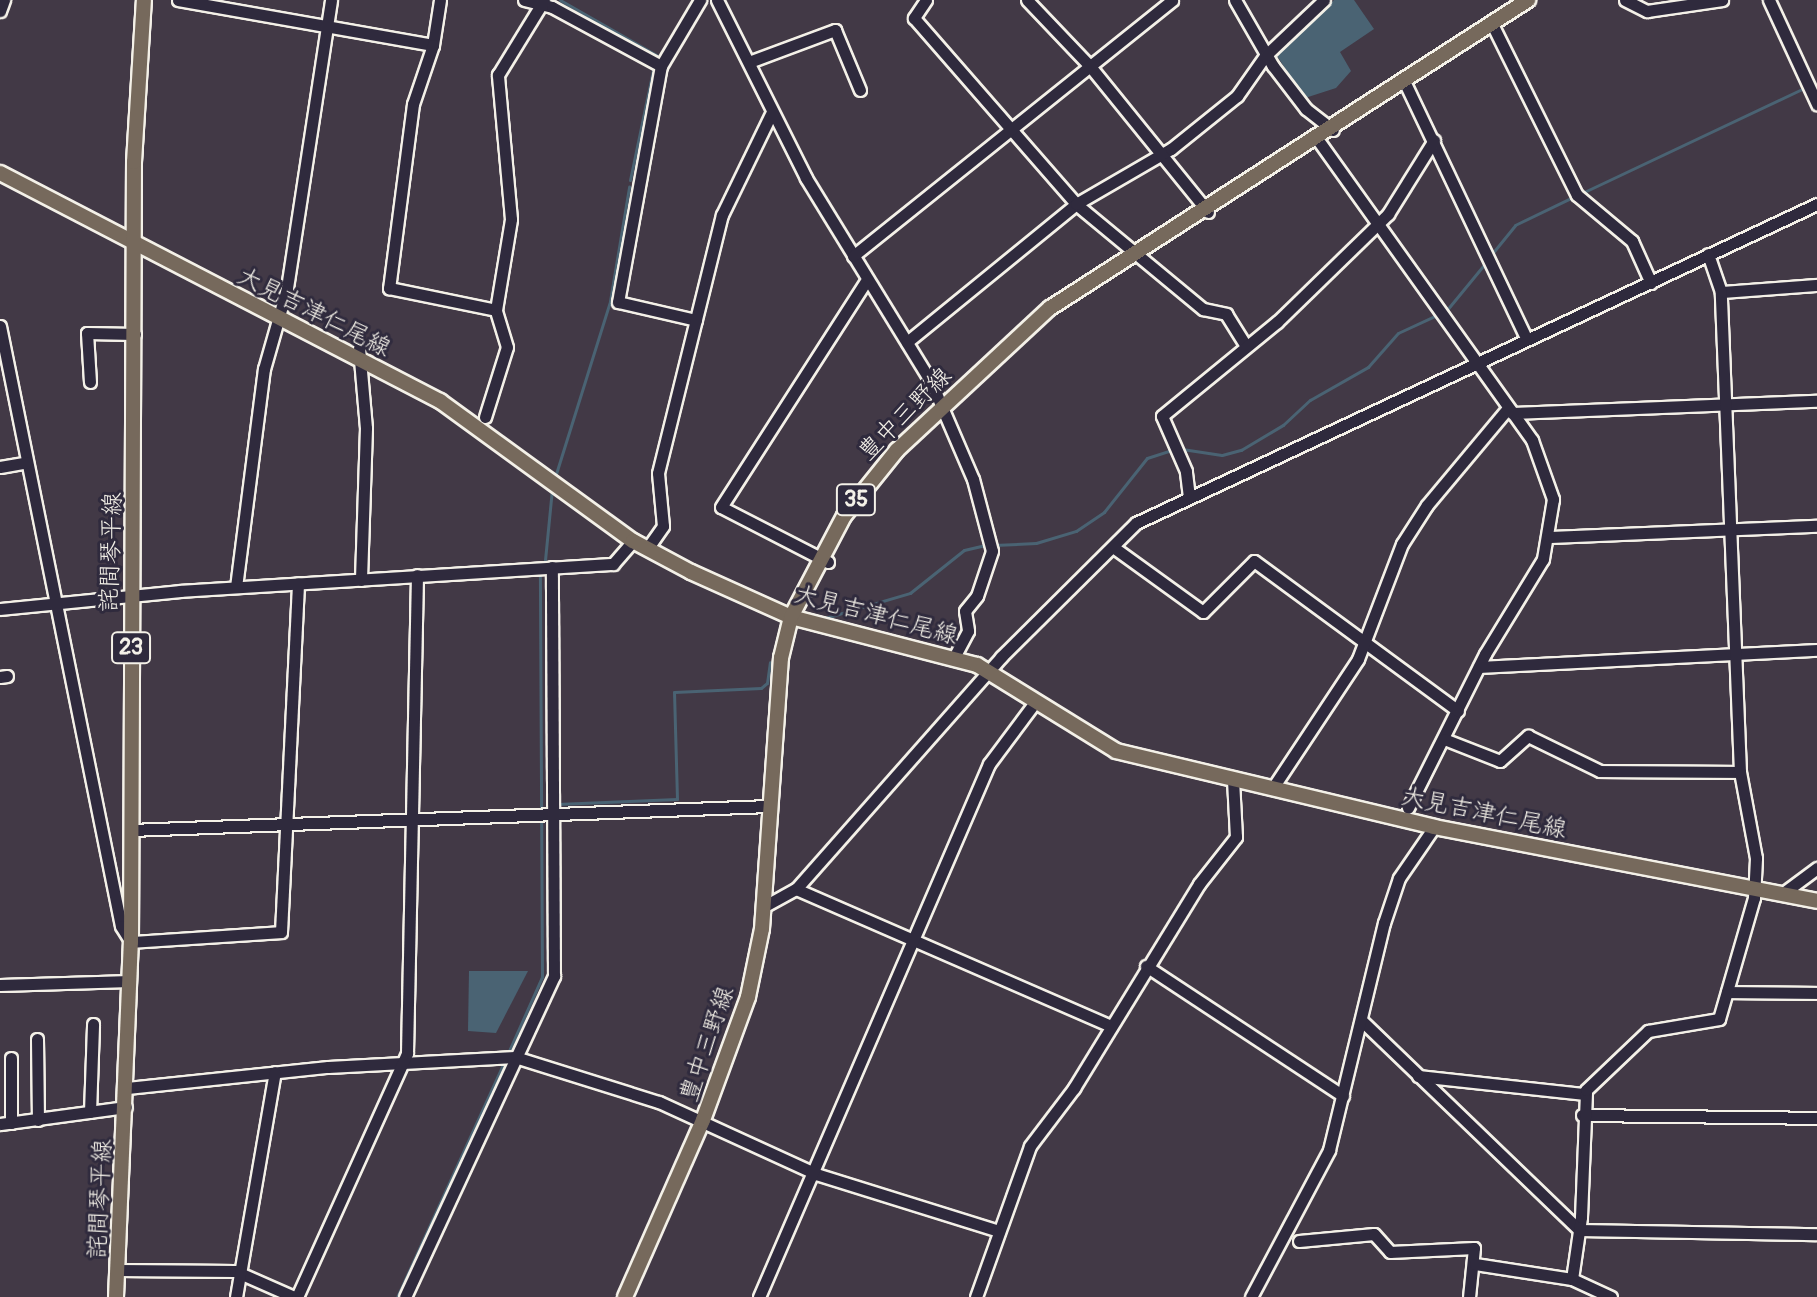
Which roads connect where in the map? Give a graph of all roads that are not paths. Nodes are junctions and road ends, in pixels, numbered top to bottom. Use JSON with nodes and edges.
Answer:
{"nodes":[{"id":1,"x":4,"y":0,"type":"edge"},
{"id":2,"x":144,"y":0,"type":"edge"},
{"id":3,"x":178,"y":0,"type":"edge"},
{"id":4,"x":331,"y":0,"type":"edge"},
{"id":5,"x":440,"y":0,"type":"edge"},
{"id":6,"x":524,"y":0,"type":"edge"},
{"id":7,"x":700,"y":0,"type":"edge"},
{"id":8,"x":717,"y":0,"type":"edge"},
{"id":9,"x":926,"y":0,"type":"edge"},
{"id":10,"x":1027,"y":0,"type":"edge"},
{"id":11,"x":1172,"y":0,"type":"edge"},
{"id":12,"x":1235,"y":0,"type":"edge"},
{"id":13,"x":1324,"y":0,"type":"edge"},
{"id":14,"x":1528,"y":0,"type":"edge"},
{"id":15,"x":1625,"y":0,"type":"edge"},
{"id":16,"x":1722,"y":0,"type":"edge"},
{"id":17,"x":1769,"y":0,"type":"edge"},
{"id":18,"x":543,"y":2,"type":"edge"},
{"id":19,"x":0,"y":11,"type":"edge"},
{"id":20,"x":1492,"y":24,"type":"junction"},
{"id":21,"x":327,"y":25,"type":"junction"},
{"id":22,"x":433,"y":45,"type":"junction"},
{"id":23,"x":1265,"y":56,"type":"junction"},
{"id":24,"x":749,"y":62,"type":"junction"},
{"id":25,"x":661,"y":66,"type":"junction"},
{"id":26,"x":1090,"y":66,"type":"junction"},
{"id":27,"x":1405,"y":83,"type":"junction"},
{"id":28,"x":860,"y":90,"type":"dead end"},
{"id":29,"x":1817,"y":104,"type":"edge"},
{"id":30,"x":772,"y":112,"type":"junction"},
{"id":31,"x":1011,"y":127,"type":"junction"},
{"id":32,"x":1333,"y":130,"type":"junction"},
{"id":33,"x":1318,"y":140,"type":"junction"},
{"id":34,"x":1434,"y":140,"type":"junction"},
{"id":35,"x":1160,"y":153,"type":"junction"},
{"id":36,"x":0,"y":173,"type":"edge"},
{"id":37,"x":1076,"y":204,"type":"junction"},
{"id":38,"x":1817,"y":204,"type":"edge"},
{"id":39,"x":1206,"y":210,"type":"junction"},
{"id":40,"x":1375,"y":225,"type":"junction"},
{"id":41,"x":135,"y":244,"type":"junction"},
{"id":42,"x":1134,"y":252,"type":"junction"},
{"id":43,"x":1708,"y":254,"type":"junction"},
{"id":44,"x":853,"y":256,"type":"junction"},
{"id":45,"x":867,"y":280,"type":"junction"},
{"id":46,"x":1651,"y":283,"type":"junction"},
{"id":47,"x":1817,"y":285,"type":"edge"},
{"id":48,"x":1721,"y":292,"type":"junction"},
{"id":49,"x":496,"y":310,"type":"junction"},
{"id":50,"x":280,"y":320,"type":"junction"},
{"id":51,"x":696,"y":320,"type":"junction"},
{"id":52,"x":0,"y":326,"type":"edge"},
{"id":53,"x":135,"y":334,"type":"junction"},
{"id":54,"x":1526,"y":338,"type":"junction"},
{"id":55,"x":907,"y":342,"type":"junction"},
{"id":56,"x":1246,"y":346,"type":"junction"},
{"id":57,"x":2,"y":352,"type":"edge"},
{"id":58,"x":360,"y":354,"type":"junction"},
{"id":59,"x":1474,"y":364,"type":"junction"},
{"id":60,"x":90,"y":382,"type":"dead end"},
{"id":61,"x":1817,"y":401,"type":"edge"},
{"id":62,"x":943,"y":406,"type":"junction"},
{"id":63,"x":1728,"y":407,"type":"junction"},
{"id":64,"x":1510,"y":410,"type":"junction"},
{"id":65,"x":485,"y":417,"type":"dead end"},
{"id":66,"x":27,"y":462,"type":"junction"},
{"id":67,"x":0,"y":467,"type":"edge"},
{"id":68,"x":1189,"y":497,"type":"junction"},
{"id":69,"x":1817,"y":526,"type":"edge"},
{"id":70,"x":1731,"y":527,"type":"junction"},
{"id":71,"x":1550,"y":537,"type":"junction"},
{"id":72,"x":633,"y":541,"type":"junction"},
{"id":73,"x":1113,"y":547,"type":"junction"},
{"id":74,"x":647,"y":549,"type":"junction"},
{"id":75,"x":824,"y":560,"type":"junction"},
{"id":76,"x":552,"y":567,"type":"junction"},
{"id":77,"x":417,"y":575,"type":"junction"},
{"id":78,"x":361,"y":580,"type":"junction"},
{"id":79,"x":298,"y":583,"type":"junction"},
{"id":80,"x":236,"y":587,"type":"junction"},
{"id":81,"x":132,"y":595,"type":"junction"},
{"id":82,"x":56,"y":603,"type":"junction"},
{"id":83,"x":0,"y":609,"type":"edge"},
{"id":84,"x":791,"y":617,"type":"junction"},
{"id":85,"x":1365,"y":639,"type":"junction"},
{"id":86,"x":1738,"y":650,"type":"junction"},
{"id":87,"x":1817,"y":650,"type":"edge"},
{"id":88,"x":954,"y":657,"type":"junction"},
{"id":89,"x":1479,"y":667,"type":"junction"},
{"id":90,"x":989,"y":670,"type":"junction"},
{"id":91,"x":1036,"y":701,"type":"junction"},
{"id":92,"x":1458,"y":711,"type":"junction"},
{"id":93,"x":1444,"y":739,"type":"junction"},
{"id":94,"x":1740,"y":772,"type":"junction"},
{"id":95,"x":1233,"y":779,"type":"junction"},
{"id":96,"x":1272,"y":789,"type":"junction"},
{"id":97,"x":769,"y":806,"type":"junction"},
{"id":98,"x":1408,"y":808,"type":"dead end"},
{"id":99,"x":553,"y":815,"type":"junction"},
{"id":100,"x":413,"y":820,"type":"junction"},
{"id":101,"x":285,"y":825,"type":"junction"},
{"id":102,"x":1434,"y":827,"type":"junction"},
{"id":103,"x":130,"y":830,"type":"junction"},
{"id":104,"x":1817,"y":868,"type":"edge"},
{"id":105,"x":796,"y":889,"type":"junction"},
{"id":106,"x":1754,"y":889,"type":"junction"},
{"id":107,"x":1782,"y":894,"type":"junction"},
{"id":108,"x":1817,"y":901,"type":"edge"},
{"id":109,"x":763,"y":907,"type":"junction"},
{"id":110,"x":912,"y":940,"type":"junction"},
{"id":111,"x":131,"y":942,"type":"junction"},
{"id":112,"x":1146,"y":966,"type":"junction"},
{"id":113,"x":130,"y":981,"type":"junction"},
{"id":114,"x":0,"y":985,"type":"edge"},
{"id":115,"x":1727,"y":992,"type":"junction"},
{"id":116,"x":1817,"y":993,"type":"edge"},
{"id":117,"x":1361,"y":1020,"type":"junction"},
{"id":118,"x":93,"y":1024,"type":"dead end"},
{"id":119,"x":1111,"y":1026,"type":"junction"},
{"id":120,"x":37,"y":1039,"type":"dead end"},
{"id":121,"x":515,"y":1057,"type":"junction"},
{"id":122,"x":11,"y":1058,"type":"dead end"},
{"id":123,"x":405,"y":1062,"type":"junction"},
{"id":124,"x":275,"y":1072,"type":"junction"},
{"id":125,"x":1418,"y":1076,"type":"junction"},
{"id":126,"x":127,"y":1088,"type":"junction"},
{"id":127,"x":1585,"y":1094,"type":"junction"},
{"id":128,"x":1343,"y":1096,"type":"junction"},
{"id":129,"x":126,"y":1107,"type":"junction"},
{"id":130,"x":90,"y":1112,"type":"junction"},
{"id":131,"x":1582,"y":1115,"type":"junction"},
{"id":132,"x":1817,"y":1118,"type":"edge"},
{"id":133,"x":38,"y":1120,"type":"junction"},
{"id":134,"x":703,"y":1120,"type":"junction"},
{"id":135,"x":6,"y":1124,"type":"edge"},
{"id":136,"x":816,"y":1174,"type":"junction"},
{"id":137,"x":996,"y":1230,"type":"junction"},
{"id":138,"x":1579,"y":1230,"type":"junction"},
{"id":139,"x":1817,"y":1234,"type":"edge"},
{"id":140,"x":1299,"y":1241,"type":"dead end"},
{"id":141,"x":1475,"y":1264,"type":"junction"},
{"id":142,"x":118,"y":1270,"type":"junction"},
{"id":143,"x":241,"y":1273,"type":"junction"},
{"id":144,"x":1572,"y":1279,"type":"junction"},
{"id":145,"x":116,"y":1297,"type":"edge"},
{"id":146,"x":236,"y":1297,"type":"edge"},
{"id":147,"x":296,"y":1297,"type":"edge"},
{"id":148,"x":405,"y":1297,"type":"edge"},
{"id":149,"x":625,"y":1297,"type":"edge"},
{"id":150,"x":759,"y":1297,"type":"edge"},
{"id":151,"x":976,"y":1297,"type":"edge"},
{"id":152,"x":1251,"y":1297,"type":"edge"},
{"id":153,"x":1469,"y":1297,"type":"edge"},
{"id":154,"x":1611,"y":1297,"type":"edge"}],
"edges":[{"from":1,"to":19,"type":"street"},
{"from":2,"to":41,"type":"main road","name":"詫間琴平線","number":"23"},
{"from":3,"to":21,"type":"street"},
{"from":4,"to":21,"type":"street"},
{"from":5,"to":22,"type":"street"},
{"from":6,"to":18,"type":"street"},
{"from":7,"to":25,"type":"street"},
{"from":8,"to":24,"type":"street"},
{"from":9,"to":31,"type":"street"},
{"from":10,"to":26,"type":"street"},
{"from":11,"to":26,"type":"street"},
{"from":12,"to":23,"type":"street"},
{"from":13,"to":23,"type":"street"},
{"from":14,"to":20,"type":"main road","name":"豊中三野線","number":"35"},
{"from":15,"to":16,"type":"street"},
{"from":17,"to":29,"type":"street"},
{"from":18,"to":25,"type":"street"},
{"from":18,"to":49,"type":"street"},
{"from":20,"to":27,"type":"main road","name":"豊中三野線","number":"35"},
{"from":20,"to":46,"type":"street"},
{"from":21,"to":22,"type":"street"},
{"from":21,"to":50,"type":"street"},
{"from":22,"to":49,"type":"street"},
{"from":23,"to":32,"type":"street"},
{"from":23,"to":35,"type":"street"},
{"from":24,"to":28,"type":"street"},
{"from":24,"to":30,"type":"street"},
{"from":25,"to":51,"type":"street"},
{"from":26,"to":31,"type":"street"},
{"from":26,"to":35,"type":"street"},
{"from":27,"to":32,"type":"main road","name":"豊中三野線","number":"35"},
{"from":27,"to":34,"type":"street"},
{"from":30,"to":44,"type":"street"},
{"from":30,"to":51,"type":"street"},
{"from":31,"to":37,"type":"street"},
{"from":31,"to":44,"type":"street"},
{"from":32,"to":33,"type":"main road","name":"豊中三野線","number":"35"},
{"from":33,"to":39,"type":"main road","name":"豊中三野線","number":"35"},
{"from":33,"to":40,"type":"street"},
{"from":34,"to":40,"type":"street"},
{"from":34,"to":54,"type":"street"},
{"from":35,"to":37,"type":"street"},
{"from":35,"to":39,"type":"street"},
{"from":36,"to":41,"type":"main road","name":"大見吉津仁尾線"},
{"from":37,"to":42,"type":"street"},
{"from":37,"to":55,"type":"street"},
{"from":38,"to":43,"type":"street"},
{"from":39,"to":42,"type":"main road","name":"豊中三野線","number":"35"},
{"from":40,"to":56,"type":"street"},
{"from":40,"to":59,"type":"street"},
{"from":41,"to":50,"type":"main road","name":"大見吉津仁尾線"},
{"from":41,"to":53,"type":"main road","name":"詫間琴平線","number":"23"},
{"from":42,"to":56,"type":"street"},
{"from":42,"to":62,"type":"main road","name":"豊中三野線","number":"35"},
{"from":43,"to":46,"type":"street"},
{"from":43,"to":48,"type":"street"},
{"from":44,"to":45,"type":"street"},
{"from":45,"to":55,"type":"street"},
{"from":45,"to":75,"type":"street"},
{"from":46,"to":54,"type":"street"},
{"from":47,"to":48,"type":"street"},
{"from":48,"to":63,"type":"street"},
{"from":49,"to":65,"type":"street"},
{"from":50,"to":58,"type":"main road","name":"大見吉津仁尾線"},
{"from":50,"to":80,"type":"street"},
{"from":51,"to":74,"type":"street"},
{"from":52,"to":57,"type":"street"},
{"from":53,"to":60,"type":"street"},
{"from":53,"to":81,"type":"main road","name":"詫間琴平線","number":"23"},
{"from":54,"to":59,"type":"street"},
{"from":55,"to":62,"type":"street"},
{"from":56,"to":68,"type":"street"},
{"from":57,"to":66,"type":"street"},
{"from":58,"to":72,"type":"main road","name":"大見吉津仁尾線"},
{"from":58,"to":78,"type":"street"},
{"from":59,"to":64,"type":"street"},
{"from":59,"to":68,"type":"street"},
{"from":61,"to":63,"type":"street"},
{"from":62,"to":75,"type":"main road","name":"豊中三野線","number":"35"},
{"from":62,"to":88,"type":"street"},
{"from":63,"to":64,"type":"street"},
{"from":63,"to":70,"type":"street"},
{"from":64,"to":71,"type":"street"},
{"from":64,"to":85,"type":"street"},
{"from":66,"to":67,"type":"street"},
{"from":66,"to":82,"type":"street"},
{"from":68,"to":73,"type":"street"},
{"from":69,"to":70,"type":"street"},
{"from":70,"to":71,"type":"street"},
{"from":70,"to":86,"type":"street"},
{"from":71,"to":89,"type":"street"},
{"from":72,"to":74,"type":"main road","name":"大見吉津仁尾線"},
{"from":72,"to":76,"type":"street"},
{"from":73,"to":85,"type":"street"},
{"from":73,"to":90,"type":"street"},
{"from":74,"to":84,"type":"main road","name":"大見吉津仁尾線"},
{"from":75,"to":84,"type":"main road","name":"豊中三野線","number":"35"},
{"from":76,"to":77,"type":"street"},
{"from":76,"to":99,"type":"street"},
{"from":77,"to":78,"type":"street"},
{"from":77,"to":100,"type":"street"},
{"from":78,"to":79,"type":"street"},
{"from":79,"to":80,"type":"street"},
{"from":79,"to":101,"type":"street"},
{"from":80,"to":81,"type":"street"},
{"from":81,"to":82,"type":"street"},
{"from":81,"to":103,"type":"main road","name":"詫間琴平線","number":"23"},
{"from":82,"to":83,"type":"street"},
{"from":82,"to":111,"type":"street"},
{"from":84,"to":88,"type":"main road","name":"大見吉津仁尾線"},
{"from":84,"to":97,"type":"main road","name":"豊中三野線","number":"35"},
{"from":85,"to":92,"type":"street"},
{"from":85,"to":96,"type":"street"},
{"from":86,"to":87,"type":"street"},
{"from":86,"to":89,"type":"street"},
{"from":86,"to":94,"type":"street"},
{"from":88,"to":90,"type":"main road","name":"大見吉津仁尾線"},
{"from":89,"to":92,"type":"street"},
{"from":90,"to":91,"type":"main road","name":"大見吉津仁尾線"},
{"from":90,"to":105,"type":"street"},
{"from":91,"to":95,"type":"main road","name":"大見吉津仁尾線"},
{"from":91,"to":110,"type":"street"},
{"from":92,"to":93,"type":"street"},
{"from":93,"to":94,"type":"street"},
{"from":93,"to":98,"type":"street"},
{"from":94,"to":106,"type":"street"},
{"from":95,"to":96,"type":"main road","name":"大見吉津仁尾線"},
{"from":95,"to":112,"type":"street"},
{"from":96,"to":102,"type":"main road","name":"大見吉津仁尾線"},
{"from":97,"to":99,"type":"street"},
{"from":97,"to":109,"type":"main road","name":"豊中三野線","number":"35"},
{"from":99,"to":100,"type":"street"},
{"from":99,"to":121,"type":"street"},
{"from":100,"to":101,"type":"street"},
{"from":100,"to":123,"type":"street"},
{"from":101,"to":103,"type":"street"},
{"from":101,"to":111,"type":"street"},
{"from":102,"to":106,"type":"main road","name":"大見吉津仁尾線"},
{"from":102,"to":117,"type":"street"},
{"from":103,"to":111,"type":"main road","name":"詫間琴平線","number":"23"},
{"from":104,"to":107,"type":"street"},
{"from":105,"to":109,"type":"street"},
{"from":105,"to":110,"type":"street"},
{"from":106,"to":107,"type":"main road","name":"大見吉津仁尾線"},
{"from":106,"to":115,"type":"street"},
{"from":107,"to":108,"type":"main road","name":"大見吉津仁尾線"},
{"from":109,"to":134,"type":"main road","name":"豊中三野線","number":"35"},
{"from":110,"to":119,"type":"street"},
{"from":110,"to":136,"type":"street"},
{"from":111,"to":113,"type":"main road","name":"詫間琴平線","number":"23"},
{"from":112,"to":119,"type":"street"},
{"from":112,"to":128,"type":"street"},
{"from":113,"to":114,"type":"street"},
{"from":113,"to":126,"type":"main road","name":"詫間琴平線","number":"23"},
{"from":115,"to":116,"type":"street"},
{"from":115,"to":127,"type":"street"},
{"from":117,"to":125,"type":"street"},
{"from":117,"to":128,"type":"street"},
{"from":118,"to":130,"type":"street"},
{"from":119,"to":137,"type":"street"},
{"from":120,"to":133,"type":"street"},
{"from":121,"to":123,"type":"street"},
{"from":121,"to":134,"type":"street"},
{"from":121,"to":148,"type":"street"},
{"from":122,"to":135,"type":"street"},
{"from":123,"to":124,"type":"street"},
{"from":123,"to":147,"type":"street"},
{"from":124,"to":126,"type":"street"},
{"from":124,"to":143,"type":"street"},
{"from":125,"to":127,"type":"street"},
{"from":125,"to":138,"type":"street"},
{"from":126,"to":129,"type":"main road","name":"詫間琴平線","number":"23"},
{"from":127,"to":131,"type":"street"},
{"from":128,"to":152,"type":"street"},
{"from":129,"to":130,"type":"street"},
{"from":129,"to":142,"type":"main road","name":"詫間琴平線","number":"23"},
{"from":130,"to":133,"type":"street"},
{"from":131,"to":132,"type":"street"},
{"from":131,"to":138,"type":"street"},
{"from":133,"to":135,"type":"street"},
{"from":134,"to":136,"type":"street"},
{"from":134,"to":149,"type":"main road","name":"豊中三野線","number":"35"},
{"from":136,"to":137,"type":"street"},
{"from":136,"to":150,"type":"street"},
{"from":137,"to":151,"type":"street"},
{"from":138,"to":139,"type":"street"},
{"from":138,"to":144,"type":"street"},
{"from":140,"to":141,"type":"street"},
{"from":141,"to":144,"type":"street"},
{"from":141,"to":153,"type":"street"},
{"from":142,"to":143,"type":"street"},
{"from":142,"to":145,"type":"main road","name":"詫間琴平線","number":"23"},
{"from":143,"to":146,"type":"street"},
{"from":143,"to":147,"type":"street"},
{"from":144,"to":154,"type":"street"}]}
